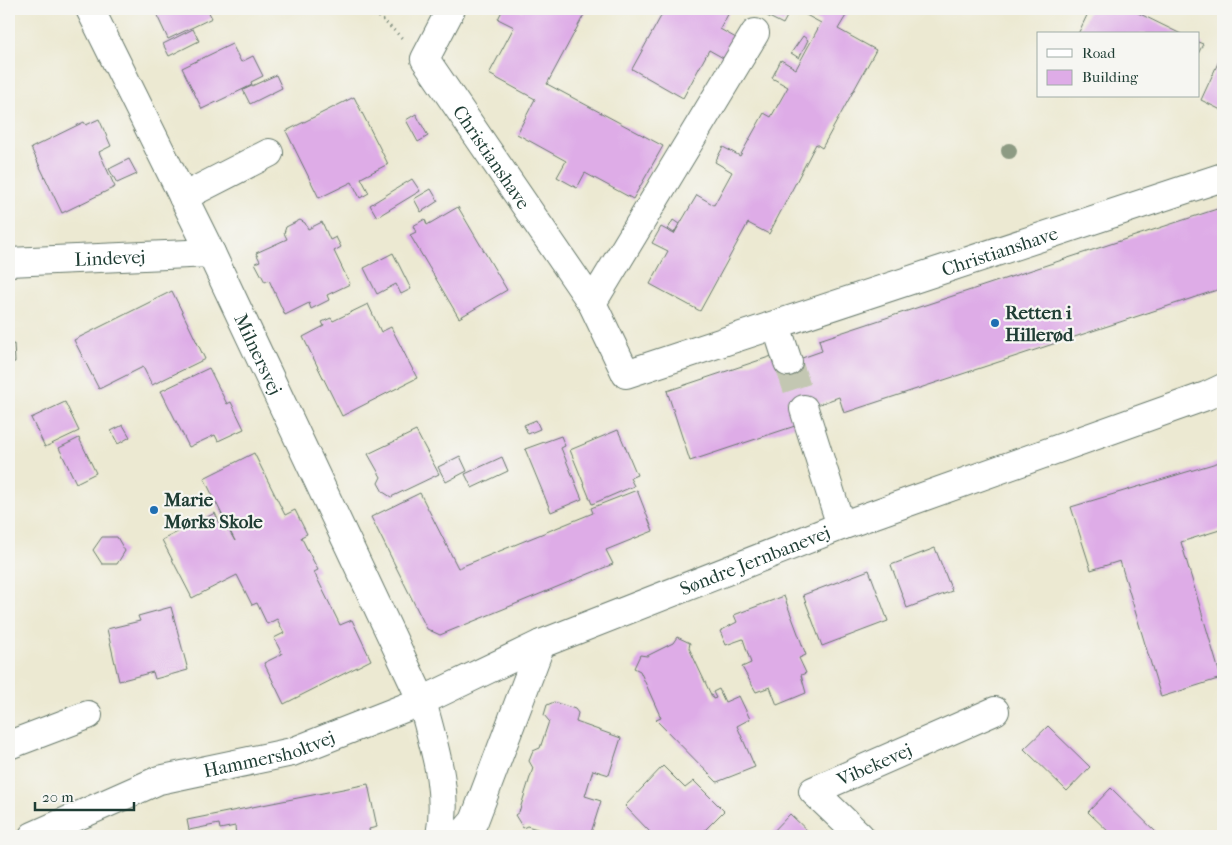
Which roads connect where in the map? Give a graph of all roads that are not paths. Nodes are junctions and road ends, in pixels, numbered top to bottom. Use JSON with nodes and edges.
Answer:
{"nodes":[{"id":1,"x":90,"y":9,"type":"edge"},
{"id":2,"x":451,"y":9,"type":"edge"},
{"id":3,"x":755,"y":34,"type":"dead end"},
{"id":4,"x":269,"y":153,"type":"dead end"},
{"id":5,"x":1223,"y":177,"type":"edge"},
{"id":6,"x":183,"y":197,"type":"junction"},
{"id":7,"x":211,"y":253,"type":"junction"},
{"id":8,"x":9,"y":262,"type":"edge"},
{"id":9,"x":592,"y":303,"type":"junction"},
{"id":10,"x":776,"y":325,"type":"junction"},
{"id":11,"x":788,"y":362,"type":"tunnel mouth"},
{"id":12,"x":1223,"y":388,"type":"edge"},
{"id":13,"x":804,"y":409,"type":"tunnel mouth"},
{"id":14,"x":841,"y":526,"type":"junction"},
{"id":15,"x":541,"y":644,"type":"junction"},
{"id":16,"x":422,"y":701,"type":"junction"},
{"id":17,"x":995,"y":711,"type":"dead end"},
{"id":18,"x":88,"y":715,"type":"dead end"},
{"id":19,"x":9,"y":746,"type":"edge"},
{"id":20,"x":33,"y":836,"type":"edge"},
{"id":21,"x":440,"y":836,"type":"edge"},
{"id":22,"x":462,"y":836,"type":"edge"},
{"id":23,"x":860,"y":836,"type":"edge"}],
"edges":[{"from":1,"to":6,"type":"street","name":"Milnersvej"},
{"from":2,"to":9,"type":"street","name":"Christianshave"},
{"from":3,"to":9,"type":"street"},
{"from":4,"to":6,"type":"street"},
{"from":5,"to":10,"type":"street","name":"Christianshave"},
{"from":6,"to":7,"type":"street","name":"Milnersvej"},
{"from":7,"to":8,"type":"street","name":"Lindevej"},
{"from":7,"to":16,"type":"street","name":"Milnersvej"},
{"from":9,"to":10,"type":"street","name":"Christianshave"},
{"from":10,"to":11,"type":"street"},
{"from":12,"to":14,"type":"street","name":"Søndre Jernbanevej"},
{"from":13,"to":14,"type":"street"},
{"from":14,"to":15,"type":"street","name":"Søndre Jernbanevej"},
{"from":15,"to":16,"type":"street","name":"Søndre Jernbanevej"},
{"from":15,"to":22,"type":"street"},
{"from":16,"to":20,"type":"street","name":"Hammersholtvej"},
{"from":16,"to":21,"type":"street"},
{"from":17,"to":23,"type":"street","name":"Vibekevej"},
{"from":18,"to":19,"type":"street"}]}
